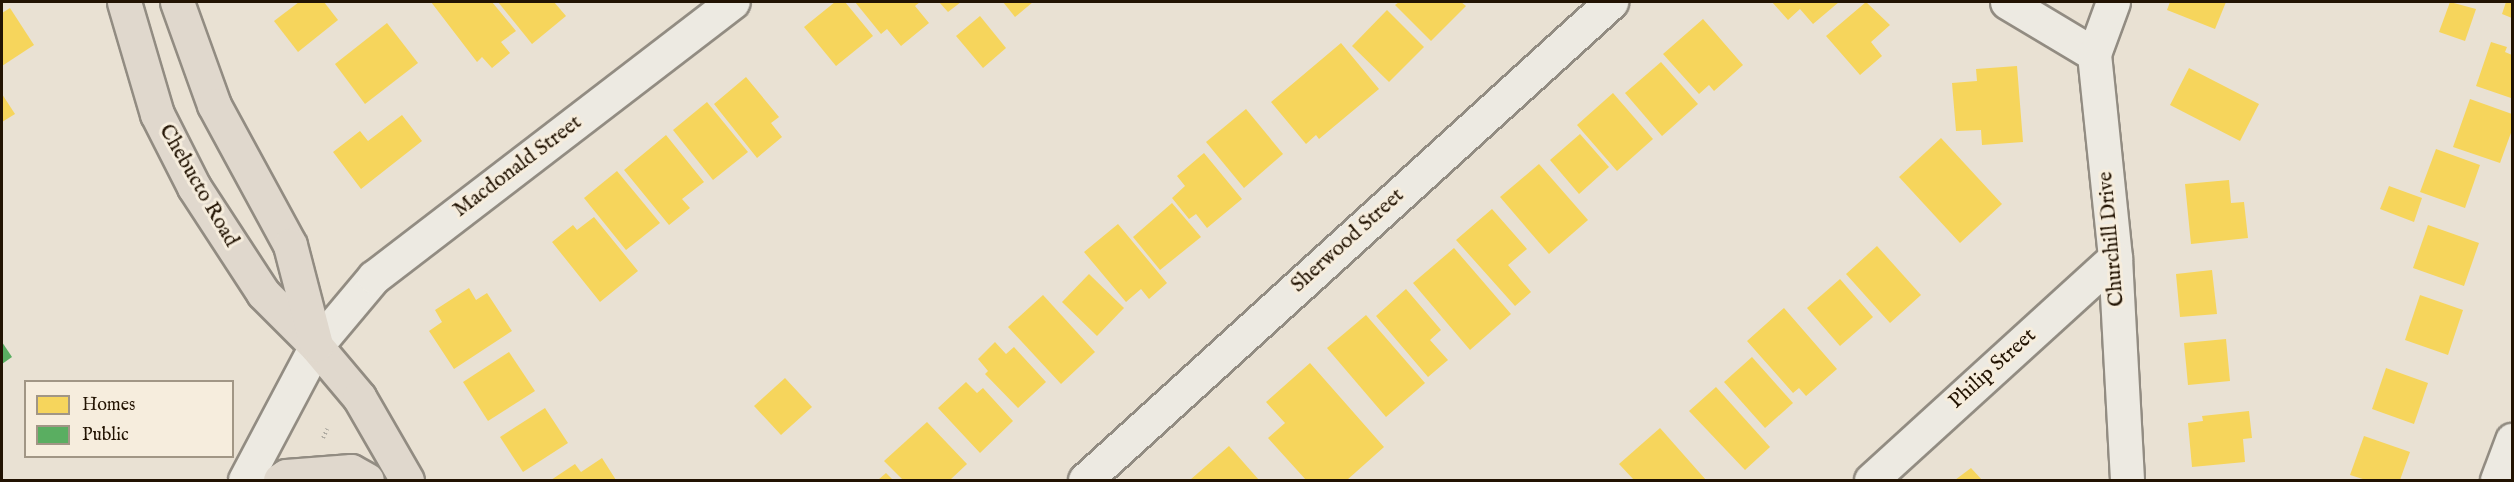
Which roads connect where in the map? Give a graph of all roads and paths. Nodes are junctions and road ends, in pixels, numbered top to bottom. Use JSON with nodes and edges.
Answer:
{"nodes":[{"id":1,"x":124,"y":2,"type":"edge"},
{"id":2,"x":177,"y":2,"type":"edge"},
{"id":3,"x":733,"y":2,"type":"edge"},
{"id":4,"x":1611,"y":2,"type":"edge"},
{"id":5,"x":2007,"y":2,"type":"edge"},
{"id":6,"x":2113,"y":2,"type":"edge"},
{"id":7,"x":2094,"y":54,"type":"junction"},
{"id":8,"x":2115,"y":258,"type":"junction"},
{"id":9,"x":316,"y":346,"type":"junction"},
{"id":10,"x":2512,"y":440,"type":"edge"},
{"id":11,"x":244,"y":480,"type":"edge"},
{"id":12,"x":280,"y":480,"type":"edge"},
{"id":13,"x":367,"y":480,"type":"edge"},
{"id":14,"x":407,"y":480,"type":"edge"},
{"id":15,"x":1085,"y":480,"type":"edge"},
{"id":16,"x":1871,"y":480,"type":"edge"},
{"id":17,"x":2127,"y":480,"type":"edge"},
{"id":18,"x":2497,"y":480,"type":"edge"}],
"edges":[{"from":1,"to":9,"type":"main road","name":"Chebucto Road"},
{"from":2,"to":9,"type":"main road","name":"Chebucto Road"},
{"from":3,"to":9,"type":"street","name":"Macdonald Street"},
{"from":4,"to":15,"type":"street","name":"Sherwood Street"},
{"from":5,"to":7,"type":"street"},
{"from":6,"to":7,"type":"street","name":"Churchill Drive"},
{"from":7,"to":8,"type":"street","name":"Churchill Drive"},
{"from":8,"to":16,"type":"street","name":"Philip Street"},
{"from":8,"to":17,"type":"street","name":"Churchill Drive"},
{"from":9,"to":11,"type":"street","name":"Macdonald Street"},
{"from":9,"to":14,"type":"main road","name":"Chebucto Road"},
{"from":10,"to":18,"type":"street"},
{"from":12,"to":13,"type":"main road"}]}
